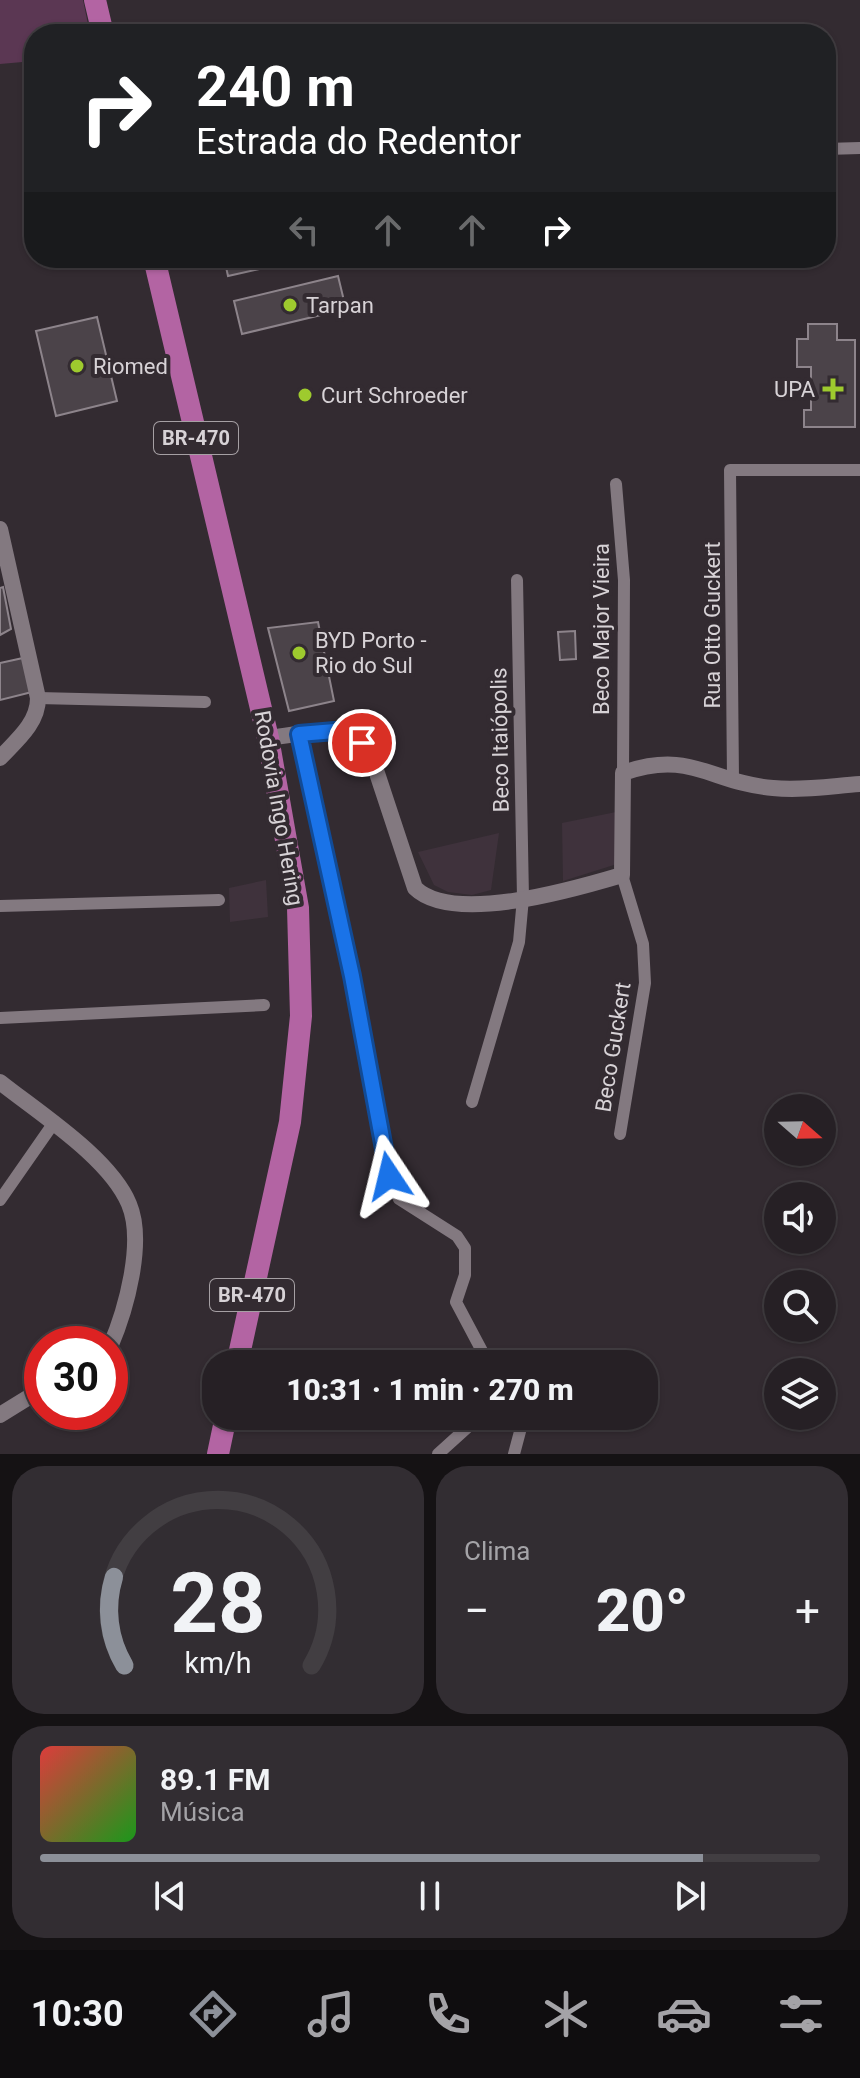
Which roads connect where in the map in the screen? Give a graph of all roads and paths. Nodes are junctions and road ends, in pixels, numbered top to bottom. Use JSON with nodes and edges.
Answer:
{"nodes":[{"id":1,"x":95,"y":0,"type":"edge"},
{"id":2,"x":101,"y":24,"type":"edge"},
{"id":3,"x":860,"y":148,"type":"edge"},
{"id":4,"x":836,"y":149,"type":"edge"},
{"id":5,"x":156,"y":268,"type":"edge"},
{"id":6,"x":860,"y":470,"type":"edge"},
{"id":7,"x":616,"y":484,"type":"dead end"},
{"id":8,"x":0,"y":529,"type":"edge"},
{"id":9,"x":517,"y":580,"type":"dead end"},
{"id":10,"x":38,"y":698,"type":"junction"},
{"id":11,"x":205,"y":702,"type":"dead end"},
{"id":12,"x":299,"y":734,"type":"junction"},
{"id":13,"x":268,"y":738,"type":"junction"},
{"id":14,"x":0,"y":758,"type":"edge"},
{"id":15,"x":623,"y":773,"type":"junction"},
{"id":16,"x":733,"y":779,"type":"junction"},
{"id":17,"x":860,"y":784,"type":"edge"},
{"id":18,"x":622,"y":875,"type":"junction"},
{"id":19,"x":523,"y":898,"type":"junction"},
{"id":20,"x":219,"y":900,"type":"dead end"},
{"id":21,"x":0,"y":906,"type":"edge"},
{"id":22,"x":264,"y":1005,"type":"dead end"},
{"id":23,"x":0,"y":1018,"type":"edge"},
{"id":24,"x":0,"y":1082,"type":"edge"},
{"id":25,"x":472,"y":1102,"type":"dead end"},
{"id":26,"x":53,"y":1124,"type":"junction"},
{"id":27,"x":620,"y":1134,"type":"dead end"},
{"id":28,"x":0,"y":1200,"type":"edge"},
{"id":29,"x":117,"y":1326,"type":"edge"},
{"id":30,"x":240,"y":1350,"type":"edge"},
{"id":31,"x":481,"y":1350,"type":"edge"},
{"id":32,"x":24,"y":1400,"type":"edge"},
{"id":33,"x":0,"y":1415,"type":"edge"},
{"id":34,"x":223,"y":1430,"type":"edge"},
{"id":35,"x":465,"y":1430,"type":"edge"},
{"id":36,"x":520,"y":1430,"type":"edge"},
{"id":37,"x":218,"y":1454,"type":"edge"},
{"id":38,"x":438,"y":1454,"type":"edge"},
{"id":39,"x":514,"y":1454,"type":"edge"}],
"edges":[{"from":1,"to":2,"type":"highway"},
{"from":3,"to":4,"type":"street"},
{"from":5,"to":13,"type":"highway","name":"Rodovia Ingo Hering","number":"BR-470"},
{"from":6,"to":16,"type":"street","name":"Rua Otto Guckert"},
{"from":7,"to":15,"type":"street","name":"Beco Major Vieira"},
{"from":8,"to":10,"type":"street"},
{"from":9,"to":19,"type":"street","name":"Beco Itaiópolis"},
{"from":10,"to":11,"type":"street"},
{"from":10,"to":14,"type":"street"},
{"from":12,"to":13,"type":"street"},
{"from":12,"to":19,"type":"street"},
{"from":12,"to":31,"type":"street"},
{"from":13,"to":30,"type":"highway","name":"Rodovia Ingo Hering","number":"BR-470"},
{"from":15,"to":16,"type":"street"},
{"from":15,"to":18,"type":"street"},
{"from":16,"to":17,"type":"street"},
{"from":18,"to":19,"type":"street"},
{"from":18,"to":27,"type":"street","name":"Beco Guckert"},
{"from":19,"to":25,"type":"street","name":"Beco Itaiópolis"},
{"from":20,"to":21,"type":"street"},
{"from":22,"to":23,"type":"street"},
{"from":24,"to":26,"type":"street"},
{"from":26,"to":28,"type":"street"},
{"from":26,"to":29,"type":"street"},
{"from":32,"to":33,"type":"street"},
{"from":34,"to":37,"type":"highway"},
{"from":35,"to":38,"type":"street"},
{"from":36,"to":39,"type":"street"}]}
